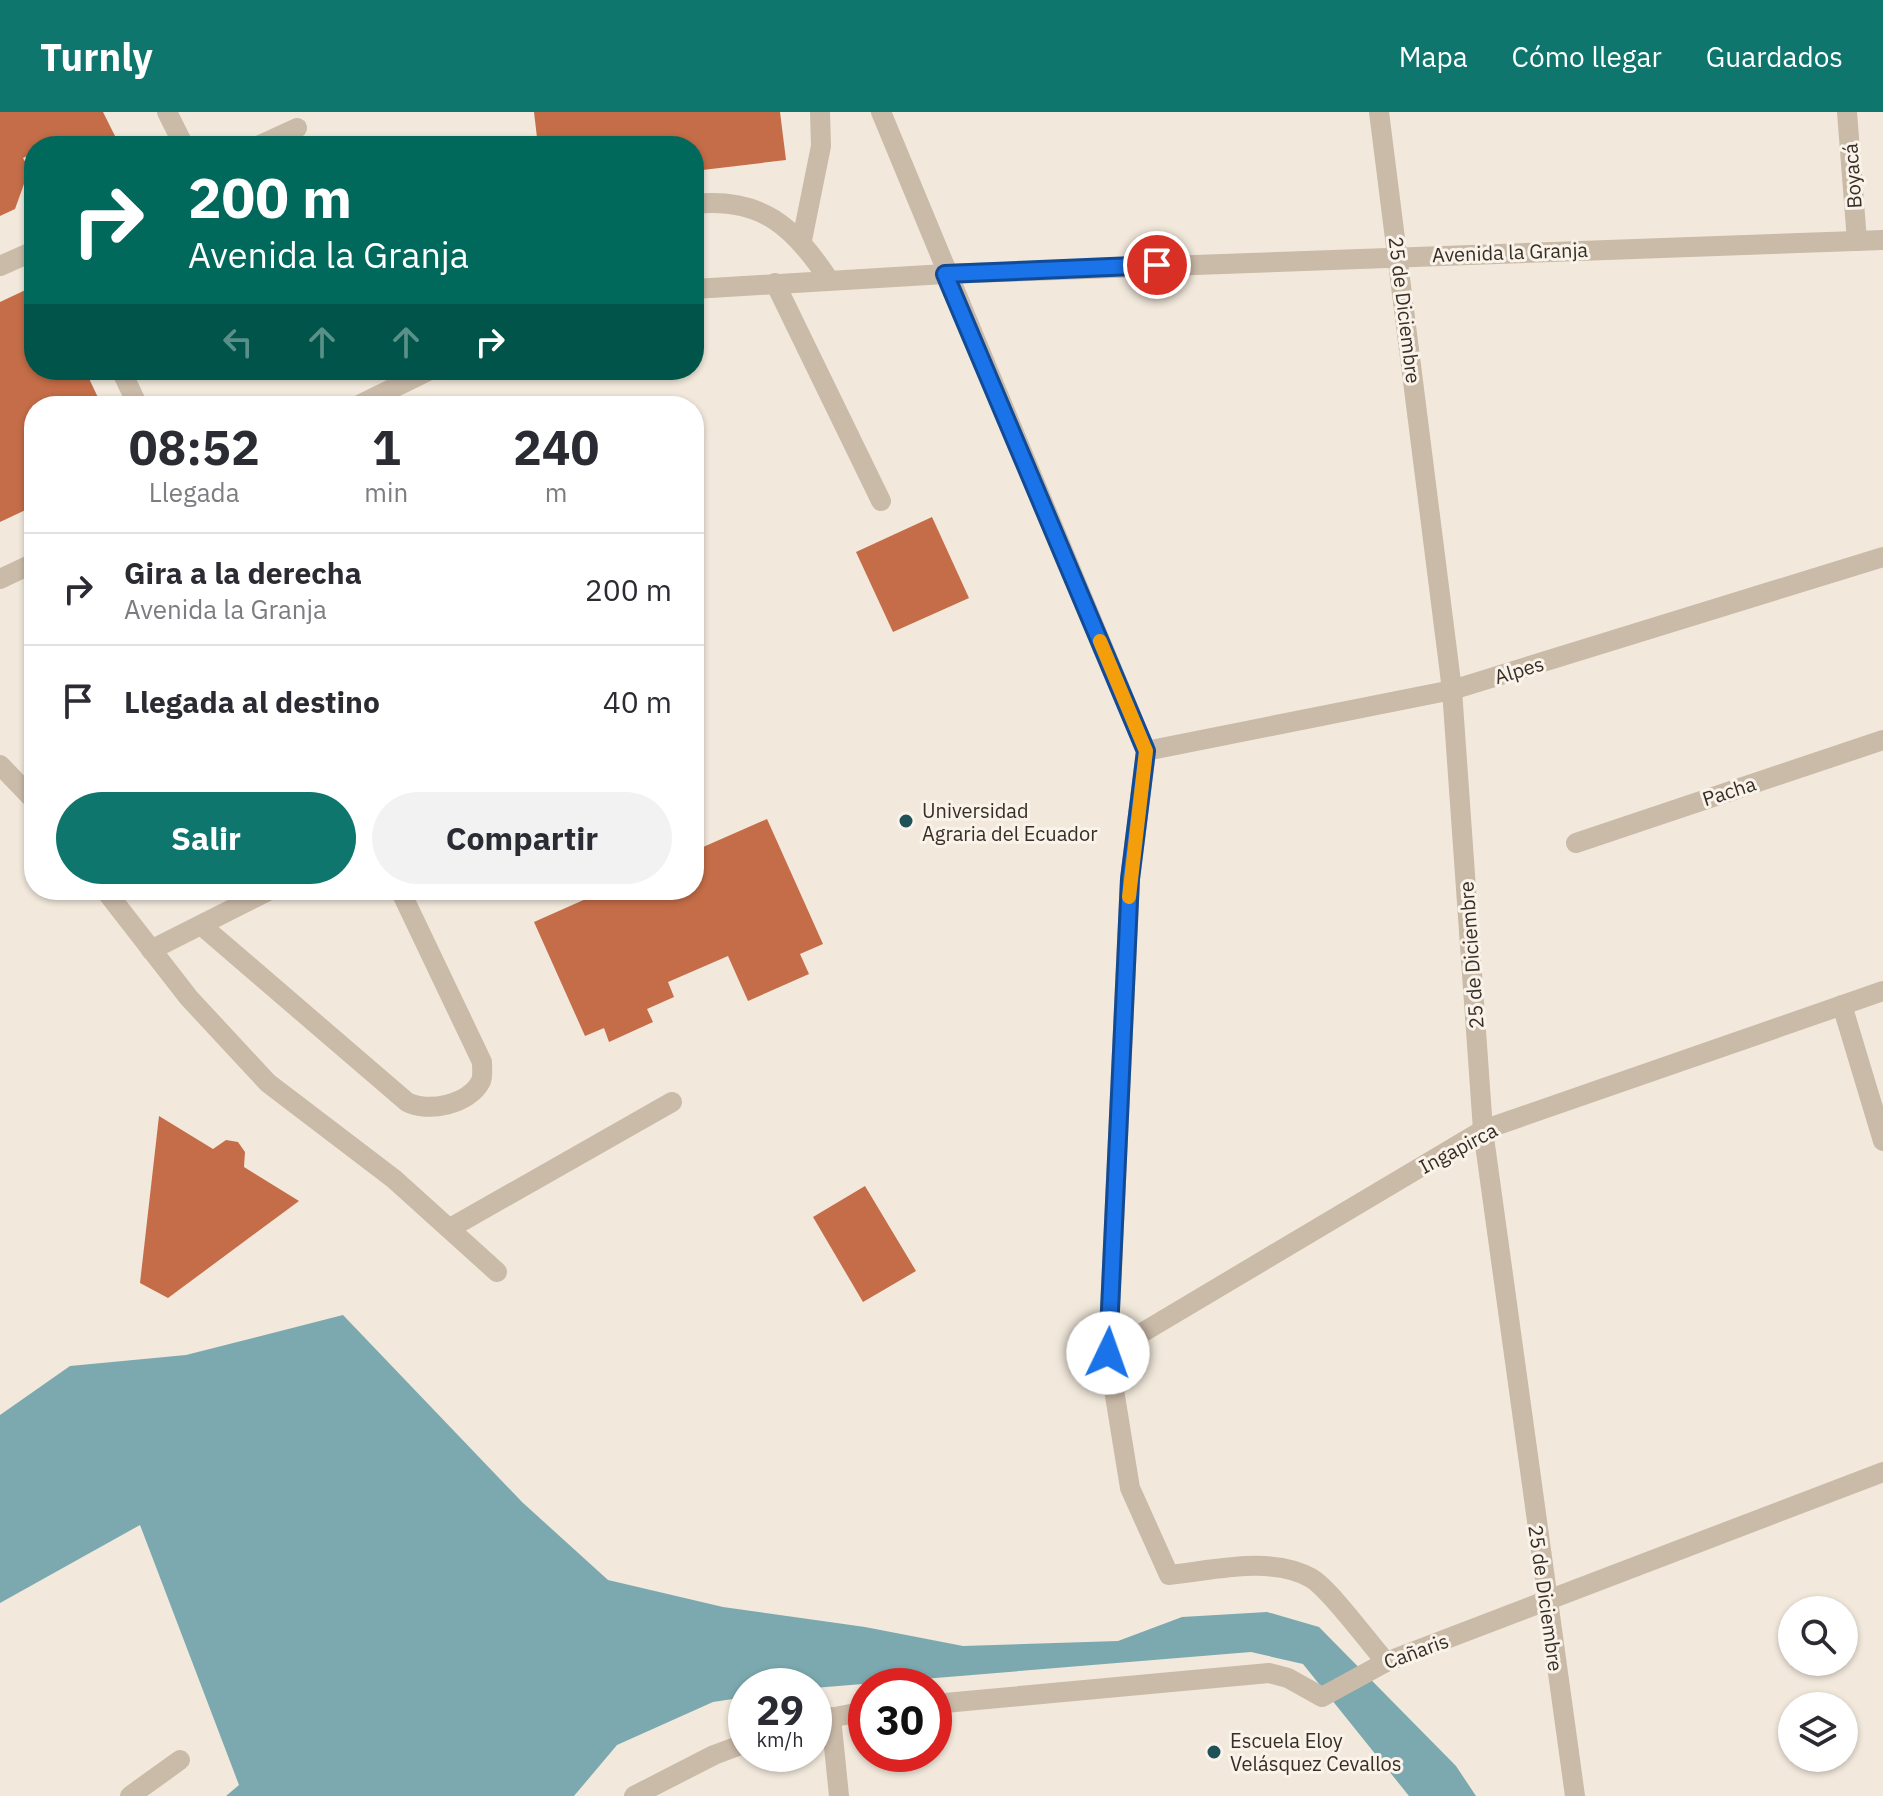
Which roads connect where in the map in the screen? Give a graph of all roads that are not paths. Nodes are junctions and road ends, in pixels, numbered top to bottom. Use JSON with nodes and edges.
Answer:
{"nodes":[{"id":1,"x":167,"y":112,"type":"edge"},
{"id":2,"x":820,"y":112,"type":"edge"},
{"id":3,"x":881,"y":112,"type":"edge"},
{"id":4,"x":1379,"y":112,"type":"edge"},
{"id":5,"x":1847,"y":112,"type":"edge"},
{"id":6,"x":297,"y":128,"type":"dead end"},
{"id":7,"x":179,"y":136,"type":"edge"},
{"id":8,"x":280,"y":136,"type":"edge"},
{"id":9,"x":704,"y":203,"type":"edge"},
{"id":10,"x":802,"y":240,"type":"junction"},
{"id":11,"x":1883,"y":240,"type":"edge"},
{"id":12,"x":1857,"y":241,"type":"junction"},
{"id":13,"x":24,"y":255,"type":"edge"},
{"id":14,"x":1398,"y":255,"type":"junction"},
{"id":15,"x":0,"y":266,"type":"edge"},
{"id":16,"x":945,"y":274,"type":"junction"},
{"id":17,"x":829,"y":280,"type":"junction"},
{"id":18,"x":775,"y":283,"type":"junction"},
{"id":19,"x":704,"y":288,"type":"edge"},
{"id":20,"x":410,"y":380,"type":"edge"},
{"id":21,"x":377,"y":396,"type":"edge"},
{"id":22,"x":881,"y":501,"type":"dead end"},
{"id":23,"x":1883,"y":557,"type":"edge"},
{"id":24,"x":24,"y":568,"type":"edge"},
{"id":25,"x":0,"y":579,"type":"edge"},
{"id":26,"x":1452,"y":690,"type":"junction"},
{"id":27,"x":1883,"y":740,"type":"edge"},
{"id":28,"x":1146,"y":751,"type":"junction"},
{"id":29,"x":0,"y":765,"type":"edge"},
{"id":30,"x":24,"y":790,"type":"edge"},
{"id":31,"x":1576,"y":843,"type":"dead end"},
{"id":32,"x":113,"y":900,"type":"edge"},
{"id":33,"x":250,"y":900,"type":"edge"},
{"id":34,"x":405,"y":900,"type":"edge"},
{"id":35,"x":201,"y":925,"type":"junction"},
{"id":36,"x":151,"y":950,"type":"junction"},
{"id":37,"x":1883,"y":991,"type":"edge"},
{"id":38,"x":1842,"y":1005,"type":"junction"},
{"id":39,"x":672,"y":1102,"type":"dead end"},
{"id":40,"x":1483,"y":1130,"type":"junction"},
{"id":41,"x":1883,"y":1141,"type":"edge"},
{"id":42,"x":452,"y":1227,"type":"junction"},
{"id":43,"x":497,"y":1272,"type":"dead end"},
{"id":44,"x":1108,"y":1353,"type":"junction"},
{"id":45,"x":1883,"y":1472,"type":"edge"},
{"id":46,"x":1546,"y":1602,"type":"junction"},
{"id":47,"x":1378,"y":1666,"type":"junction"},
{"id":48,"x":952,"y":1702,"type":"edge"},
{"id":49,"x":728,"y":1750,"type":"edge"},
{"id":50,"x":180,"y":1760,"type":"dead end"},
{"id":51,"x":832,"y":1764,"type":"edge"},
{"id":52,"x":130,"y":1796,"type":"edge"},
{"id":53,"x":634,"y":1796,"type":"edge"},
{"id":54,"x":839,"y":1796,"type":"edge"},
{"id":55,"x":1575,"y":1796,"type":"edge"}],
"edges":[{"from":1,"to":7,"type":"street"},
{"from":2,"to":10,"type":"street"},
{"from":3,"to":16,"type":"street"},
{"from":4,"to":14,"type":"street","name":"25 de Diciembre"},
{"from":5,"to":12,"type":"street","name":"Boyacá"},
{"from":6,"to":8,"type":"street"},
{"from":9,"to":10,"type":"street"},
{"from":10,"to":17,"type":"street"},
{"from":11,"to":12,"type":"street","name":"Avenida la Granja"},
{"from":12,"to":14,"type":"street","name":"Avenida la Granja"},
{"from":13,"to":15,"type":"street"},
{"from":14,"to":16,"type":"street","name":"Avenida la Granja"},
{"from":14,"to":26,"type":"street","name":"25 de Diciembre"},
{"from":16,"to":17,"type":"street","name":"Avenida la Granja"},
{"from":16,"to":28,"type":"street"},
{"from":17,"to":18,"type":"street","name":"Avenida la Granja"},
{"from":18,"to":19,"type":"street","name":"Avenida la Granja"},
{"from":18,"to":22,"type":"street"},
{"from":20,"to":21,"type":"street"},
{"from":23,"to":26,"type":"street","name":"Alpes"},
{"from":24,"to":25,"type":"street"},
{"from":26,"to":28,"type":"street","name":"Alpes"},
{"from":26,"to":40,"type":"street","name":"25 de Diciembre"},
{"from":27,"to":31,"type":"street","name":"Pacha"},
{"from":28,"to":44,"type":"street"},
{"from":29,"to":30,"type":"street"},
{"from":32,"to":36,"type":"street"},
{"from":33,"to":35,"type":"street"},
{"from":34,"to":35,"type":"street"},
{"from":35,"to":36,"type":"street"},
{"from":36,"to":42,"type":"street"},
{"from":37,"to":38,"type":"street","name":"Ingapirca"},
{"from":38,"to":40,"type":"street","name":"Ingapirca"},
{"from":38,"to":41,"type":"street"},
{"from":39,"to":42,"type":"street"},
{"from":40,"to":44,"type":"street","name":"Ingapirca"},
{"from":40,"to":46,"type":"street","name":"25 de Diciembre"},
{"from":42,"to":43,"type":"street"},
{"from":44,"to":47,"type":"street"},
{"from":45,"to":46,"type":"street","name":"Cañaris"},
{"from":46,"to":47,"type":"street","name":"Cañaris"},
{"from":46,"to":55,"type":"street","name":"25 de Diciembre"},
{"from":47,"to":48,"type":"street","name":"Cañaris"},
{"from":49,"to":53,"type":"street"},
{"from":50,"to":52,"type":"street"},
{"from":51,"to":54,"type":"street"}]}
